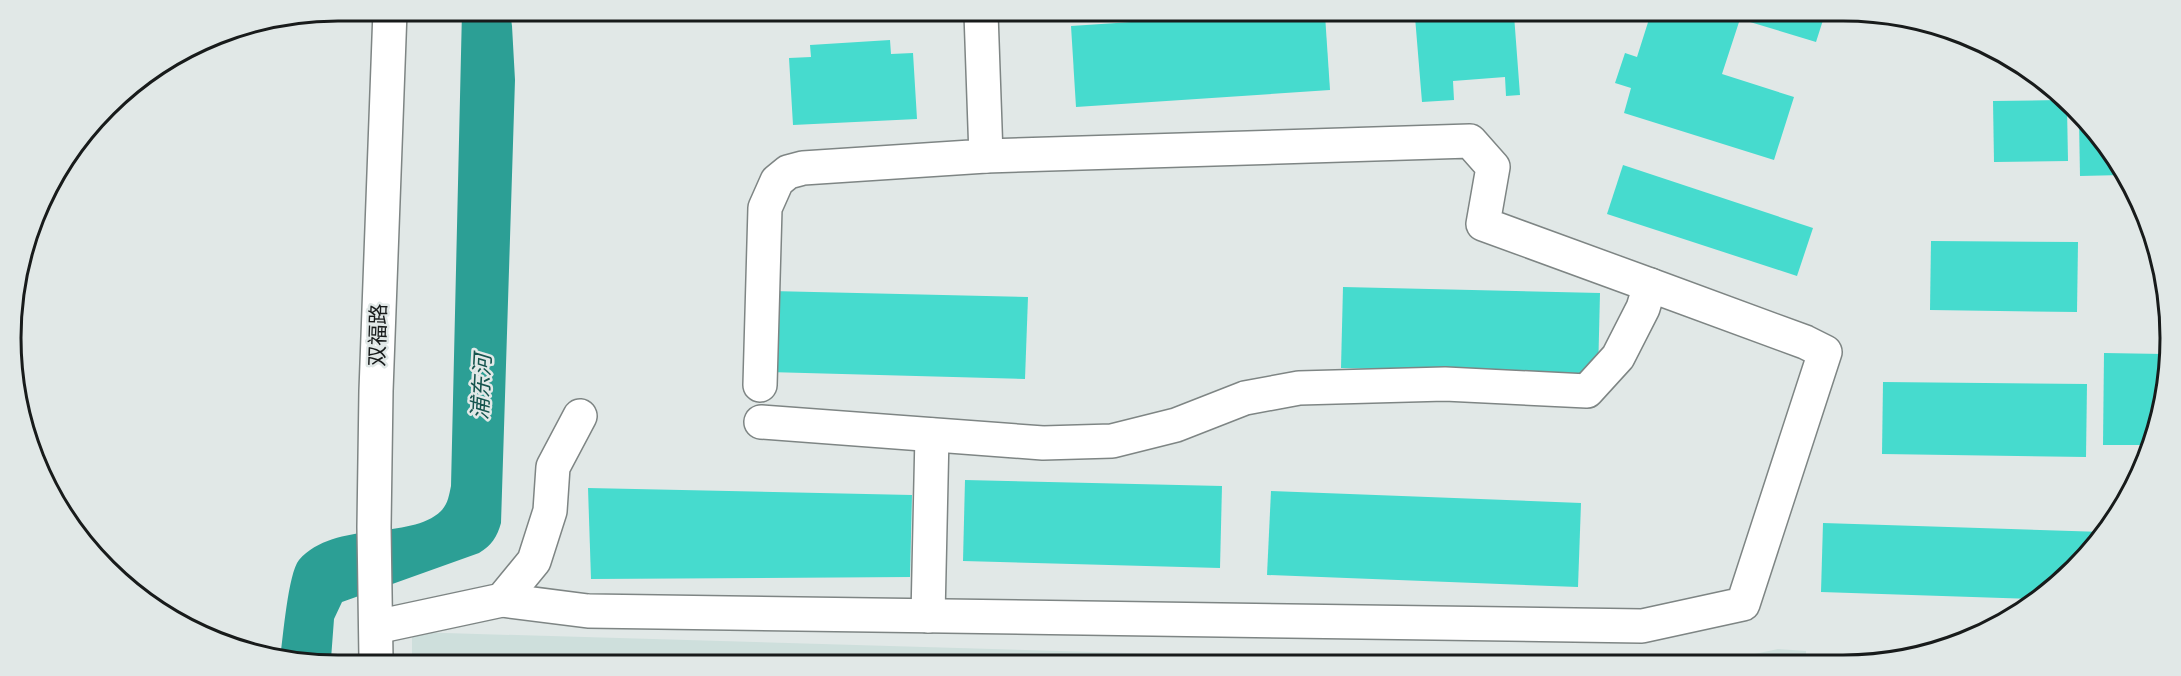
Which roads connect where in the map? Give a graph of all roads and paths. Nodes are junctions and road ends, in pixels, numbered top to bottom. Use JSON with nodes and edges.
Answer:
{"nodes":[{"id":1,"x":390,"y":21,"type":"edge"},
{"id":2,"x":981,"y":21,"type":"edge"},
{"id":3,"x":986,"y":156,"type":"junction"},
{"id":4,"x":1650,"y":285,"type":"junction"},
{"id":5,"x":760,"y":385,"type":"dead end"},
{"id":6,"x":580,"y":416,"type":"dead end"},
{"id":7,"x":760,"y":422,"type":"dead end"},
{"id":8,"x":932,"y":435,"type":"junction"},
{"id":9,"x":502,"y":600,"type":"junction"},
{"id":10,"x":376,"y":615,"type":"junction"},
{"id":11,"x":928,"y":616,"type":"junction"},
{"id":12,"x":376,"y":655,"type":"edge"}],
"edges":[{"from":1,"to":10,"type":"street","name":"双福路"},
{"from":2,"to":3,"type":"street"},
{"from":3,"to":4,"type":"street"},
{"from":3,"to":5,"type":"street"},
{"from":4,"to":8,"type":"street"},
{"from":4,"to":11,"type":"street"},
{"from":6,"to":9,"type":"street"},
{"from":7,"to":8,"type":"street"},
{"from":8,"to":11,"type":"street"},
{"from":9,"to":10,"type":"street"},
{"from":9,"to":11,"type":"street"},
{"from":10,"to":12,"type":"street","name":"双福路"}]}
